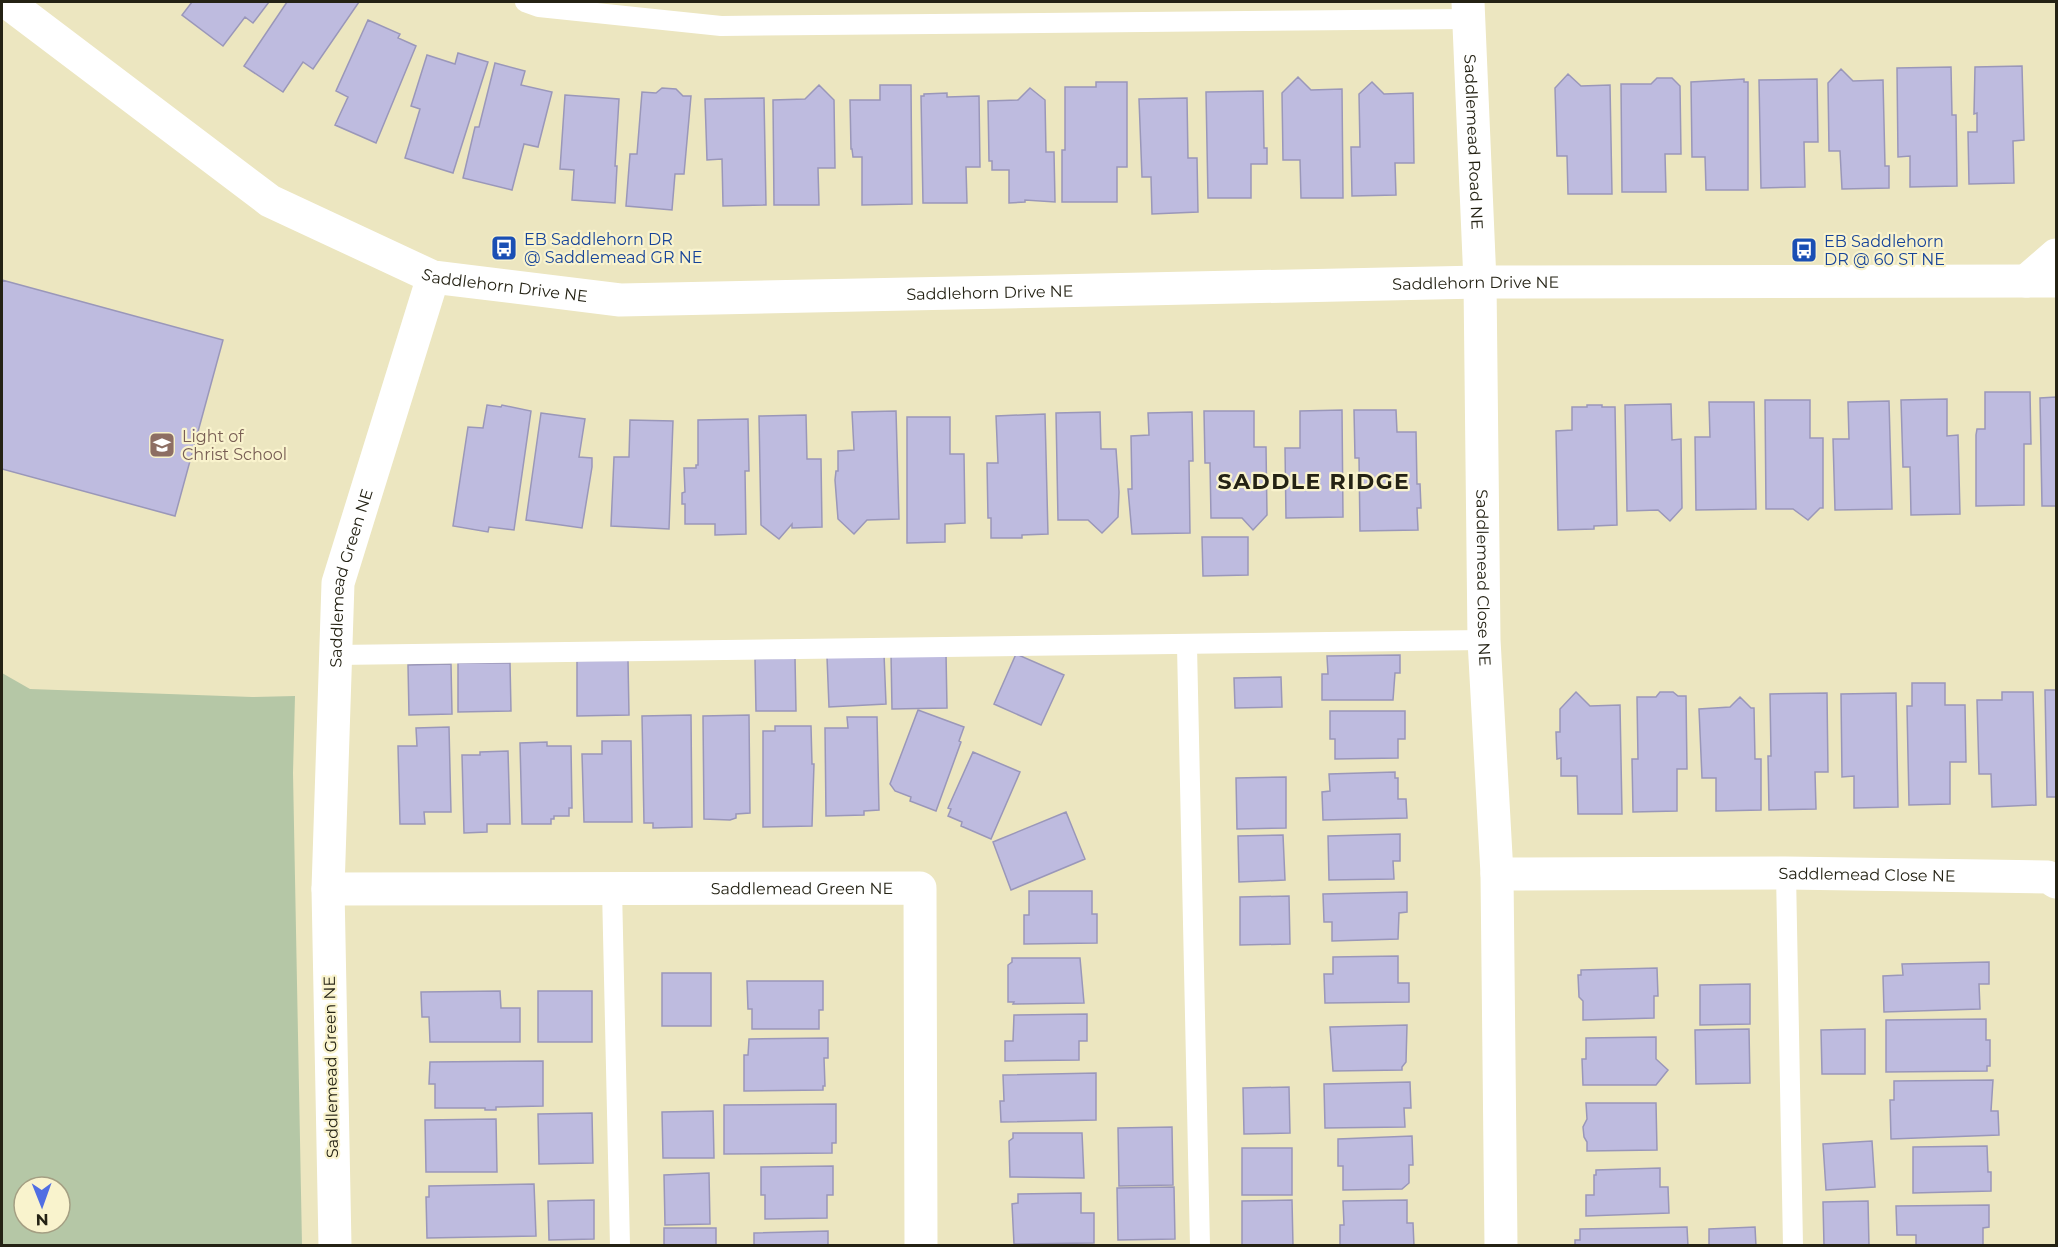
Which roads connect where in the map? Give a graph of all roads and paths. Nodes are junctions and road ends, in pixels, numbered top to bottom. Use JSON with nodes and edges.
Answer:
{"nodes":[{"id":1,"x":7,"y":2,"type":"edge"},
{"id":2,"x":525,"y":2,"type":"edge"},
{"id":3,"x":1468,"y":10,"type":"edge"},
{"id":4,"x":2056,"y":255,"type":"edge"},
{"id":5,"x":433,"y":277,"type":"junction"},
{"id":6,"x":2041,"y":281,"type":"edge"},
{"id":7,"x":1480,"y":282,"type":"junction"},
{"id":8,"x":1484,"y":640,"type":"junction"},
{"id":9,"x":1187,"y":645,"type":"junction"},
{"id":10,"x":336,"y":655,"type":"junction"},
{"id":11,"x":1786,"y":873,"type":"junction"},
{"id":12,"x":1497,"y":874,"type":"junction"},
{"id":13,"x":2056,"y":882,"type":"edge"},
{"id":14,"x":612,"y":888,"type":"junction"},
{"id":15,"x":328,"y":889,"type":"junction"},
{"id":16,"x":335,"y":1245,"type":"edge"},
{"id":17,"x":620,"y":1245,"type":"edge"},
{"id":18,"x":921,"y":1245,"type":"edge"},
{"id":19,"x":1200,"y":1245,"type":"edge"},
{"id":20,"x":1501,"y":1245,"type":"edge"},
{"id":21,"x":1793,"y":1245,"type":"edge"}],
"edges":[{"from":1,"to":5,"type":"street","name":"Saddlehorn Drive NE"},
{"from":2,"to":3,"type":"lane"},
{"from":3,"to":7,"type":"street","name":"Saddlemead Road NE"},
{"from":4,"to":6,"type":"street"},
{"from":5,"to":7,"type":"street","name":"Saddlehorn Drive NE"},
{"from":5,"to":10,"type":"street","name":"Saddlemead Green NE"},
{"from":6,"to":7,"type":"street","name":"Saddlehorn Drive NE"},
{"from":7,"to":8,"type":"street","name":"Saddlemead Close NE"},
{"from":8,"to":9,"type":"lane"},
{"from":8,"to":12,"type":"street","name":"Saddlemead Close NE"},
{"from":9,"to":10,"type":"lane"},
{"from":9,"to":19,"type":"lane"},
{"from":10,"to":15,"type":"street","name":"Saddlemead Green NE"},
{"from":11,"to":12,"type":"street","name":"Saddlemead Close NE"},
{"from":11,"to":13,"type":"street","name":"Saddlemead Close NE"},
{"from":11,"to":21,"type":"lane"},
{"from":12,"to":20,"type":"street","name":"Saddlemead Close NE"},
{"from":14,"to":15,"type":"street","name":"Saddlemead Green NE"},
{"from":14,"to":17,"type":"lane"},
{"from":14,"to":18,"type":"street","name":"Saddlemead Green NE"},
{"from":15,"to":16,"type":"street","name":"Saddlemead Green NE"}]}
